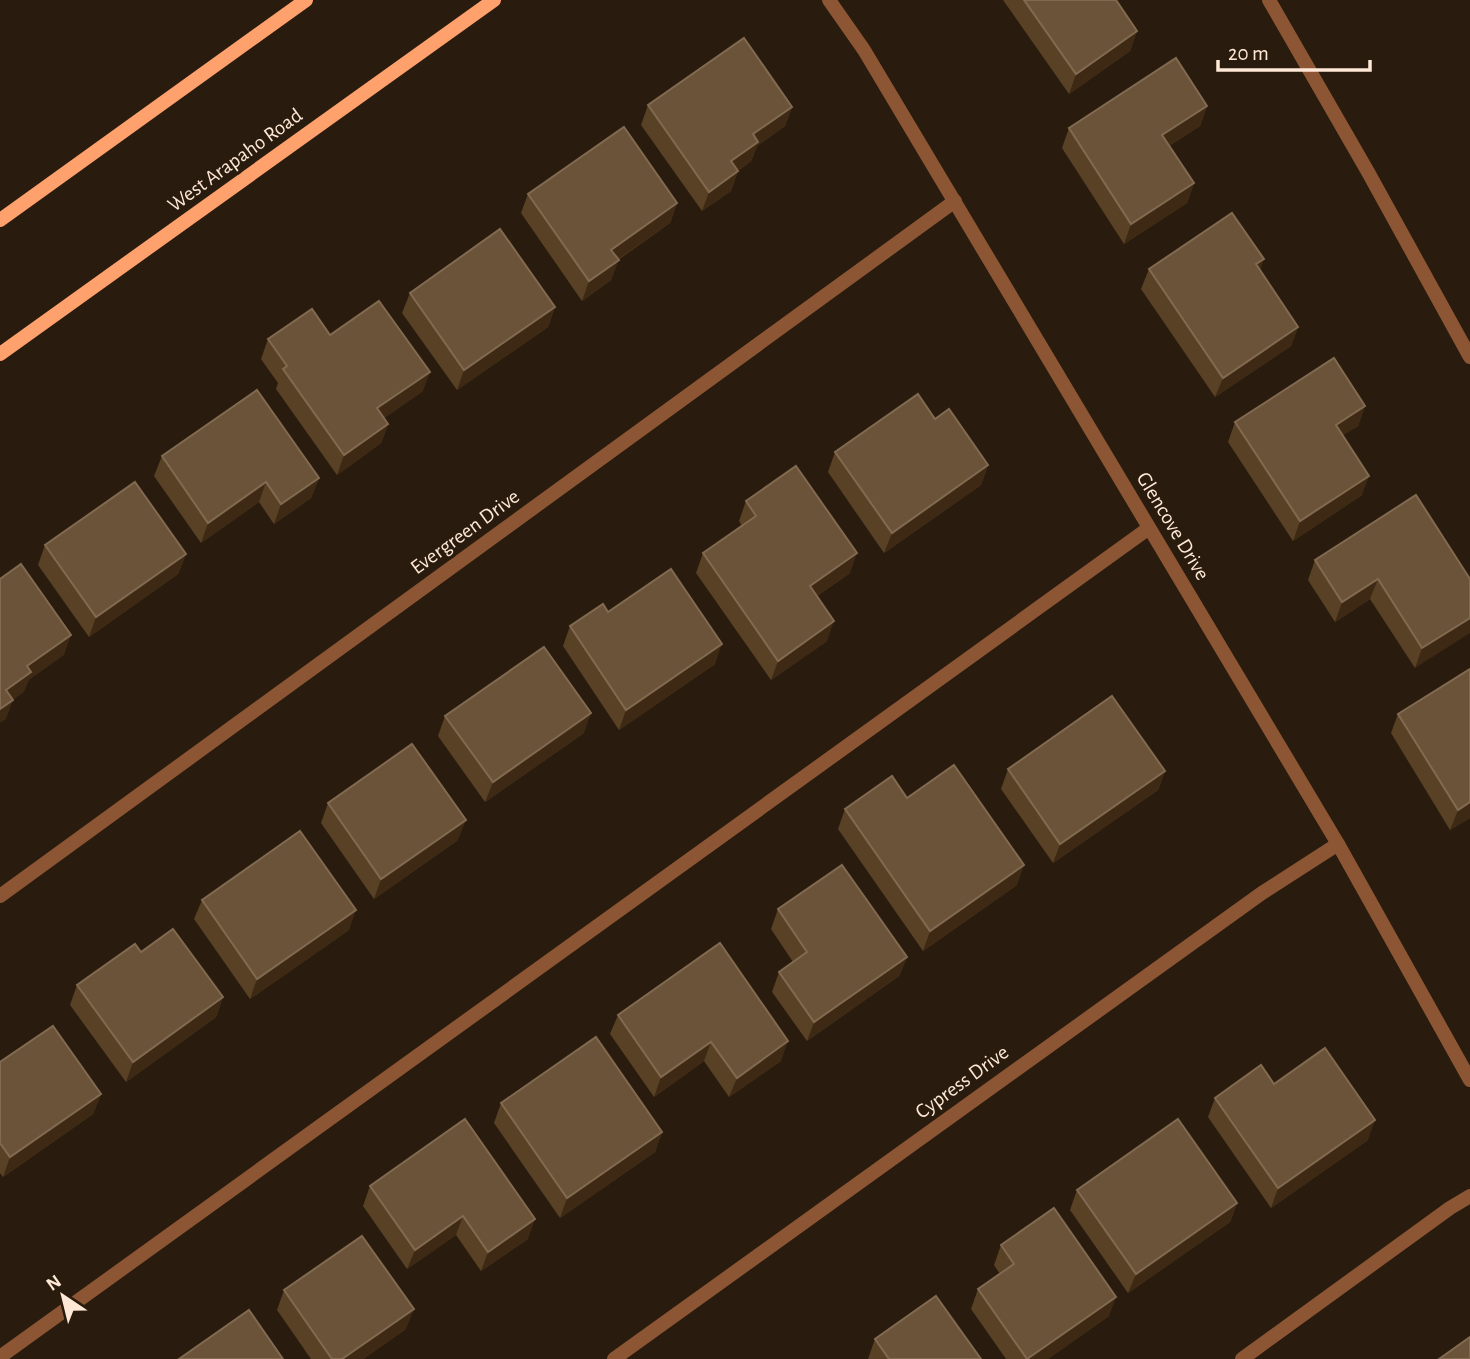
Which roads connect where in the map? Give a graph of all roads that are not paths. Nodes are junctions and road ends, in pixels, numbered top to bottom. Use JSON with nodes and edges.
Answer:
{"nodes":[{"id":1,"x":306,"y":0,"type":"edge"},
{"id":2,"x":494,"y":0,"type":"edge"},
{"id":3,"x":829,"y":0,"type":"edge"},
{"id":4,"x":1269,"y":0,"type":"edge"},
{"id":5,"x":955,"y":201,"type":"junction"},
{"id":6,"x":0,"y":220,"type":"edge"},
{"id":7,"x":0,"y":354,"type":"edge"},
{"id":8,"x":1470,"y":357,"type":"edge"},
{"id":9,"x":1149,"y":528,"type":"junction"},
{"id":10,"x":1338,"y":844,"type":"junction"},
{"id":11,"x":0,"y":896,"type":"edge"},
{"id":12,"x":1470,"y":1080,"type":"edge"},
{"id":13,"x":1470,"y":1196,"type":"edge"},
{"id":14,"x":0,"y":1357,"type":"edge"},
{"id":15,"x":614,"y":1359,"type":"edge"},
{"id":16,"x":1242,"y":1359,"type":"edge"}],
"edges":[{"from":1,"to":6,"type":"main road"},
{"from":2,"to":7,"type":"main road","name":"West Arapaho Road"},
{"from":3,"to":5,"type":"street","name":"Glencove Drive"},
{"from":4,"to":8,"type":"street"},
{"from":5,"to":9,"type":"street","name":"Glencove Drive"},
{"from":5,"to":11,"type":"street","name":"Evergreen Drive"},
{"from":9,"to":10,"type":"street","name":"Glencove Drive"},
{"from":9,"to":14,"type":"street"},
{"from":10,"to":12,"type":"street","name":"Glencove Drive"},
{"from":10,"to":15,"type":"street","name":"Cypress Drive"},
{"from":13,"to":16,"type":"street"}]}
